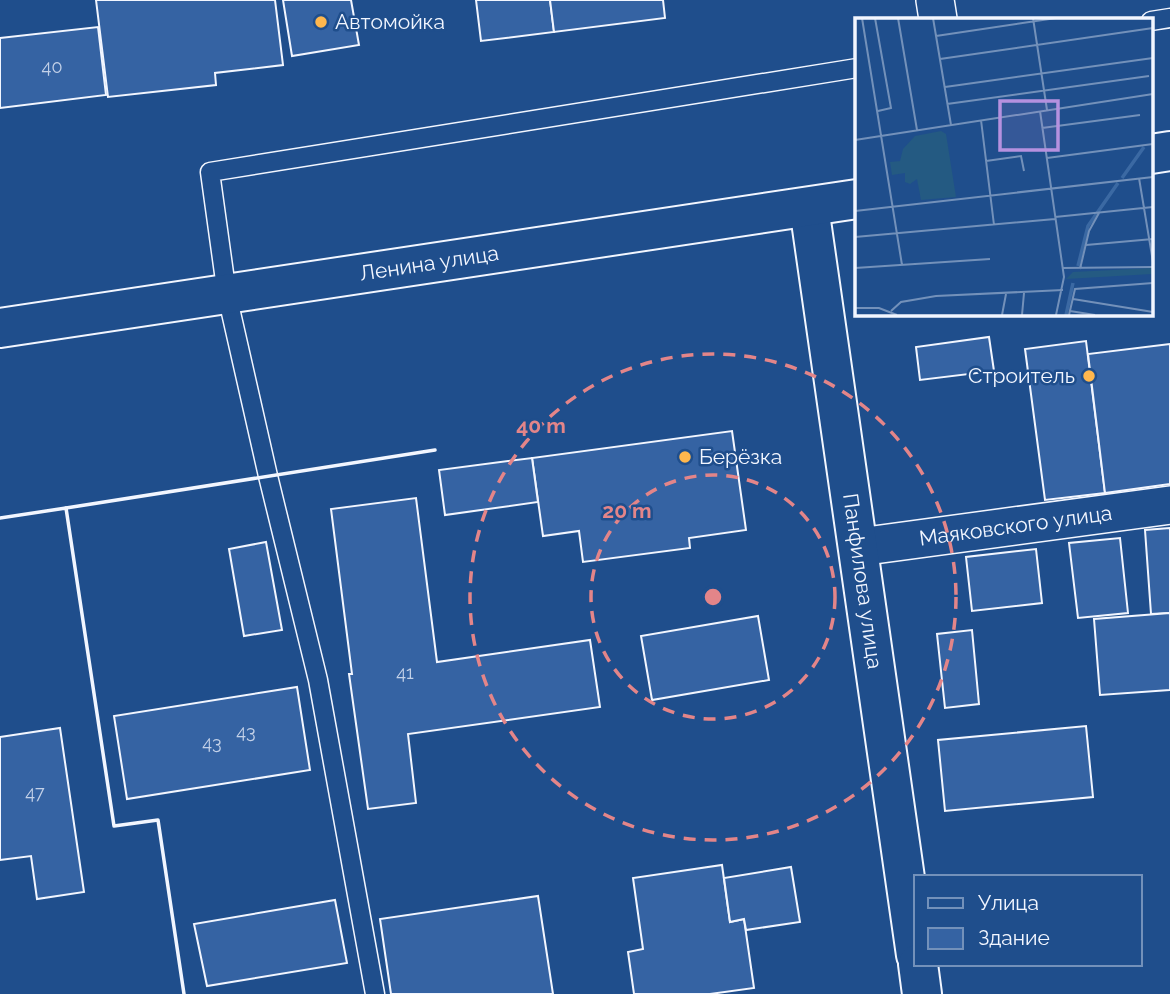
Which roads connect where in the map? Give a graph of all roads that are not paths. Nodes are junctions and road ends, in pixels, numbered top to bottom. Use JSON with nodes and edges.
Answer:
{"nodes":[{"id":1,"x":934,"y":0,"type":"edge"},
{"id":2,"x":938,"y":18,"type":"edge"},
{"id":3,"x":1170,"y":18,"type":"edge"},
{"id":4,"x":1152,"y":21,"type":"edge"},
{"id":5,"x":855,"y":68,"type":"edge"},
{"id":6,"x":1170,"y":151,"type":"edge"},
{"id":7,"x":1152,"y":154,"type":"edge"},
{"id":8,"x":855,"y":199,"type":"edge"},
{"id":9,"x":809,"y":207,"type":"junction"},
{"id":10,"x":227,"y":295,"type":"junction"},
{"id":11,"x":0,"y":328,"type":"edge"},
{"id":12,"x":1170,"y":505,"type":"edge"},
{"id":13,"x":859,"y":547,"type":"junction"},
{"id":14,"x":914,"y":941,"type":"edge"},
{"id":15,"x":918,"y":966,"type":"edge"},
{"id":16,"x":375,"y":994,"type":"edge"},
{"id":17,"x":922,"y":994,"type":"edge"}],
"edges":[{"from":1,"to":2,"type":"street"},
{"from":3,"to":4,"type":"lane"},
{"from":5,"to":10,"type":"lane"},
{"from":6,"to":7,"type":"main road"},
{"from":8,"to":9,"type":"main road","name":"Ленина улица"},
{"from":9,"to":10,"type":"main road","name":"Ленина улица"},
{"from":9,"to":13,"type":"main road","name":"Панфилова улица"},
{"from":10,"to":11,"type":"main road","name":"Ленина улица"},
{"from":10,"to":16,"type":"lane"},
{"from":12,"to":13,"type":"street","name":"Маяковского улица"},
{"from":13,"to":14,"type":"main road","name":"Панфилова улица"},
{"from":15,"to":17,"type":"main road"}]}
